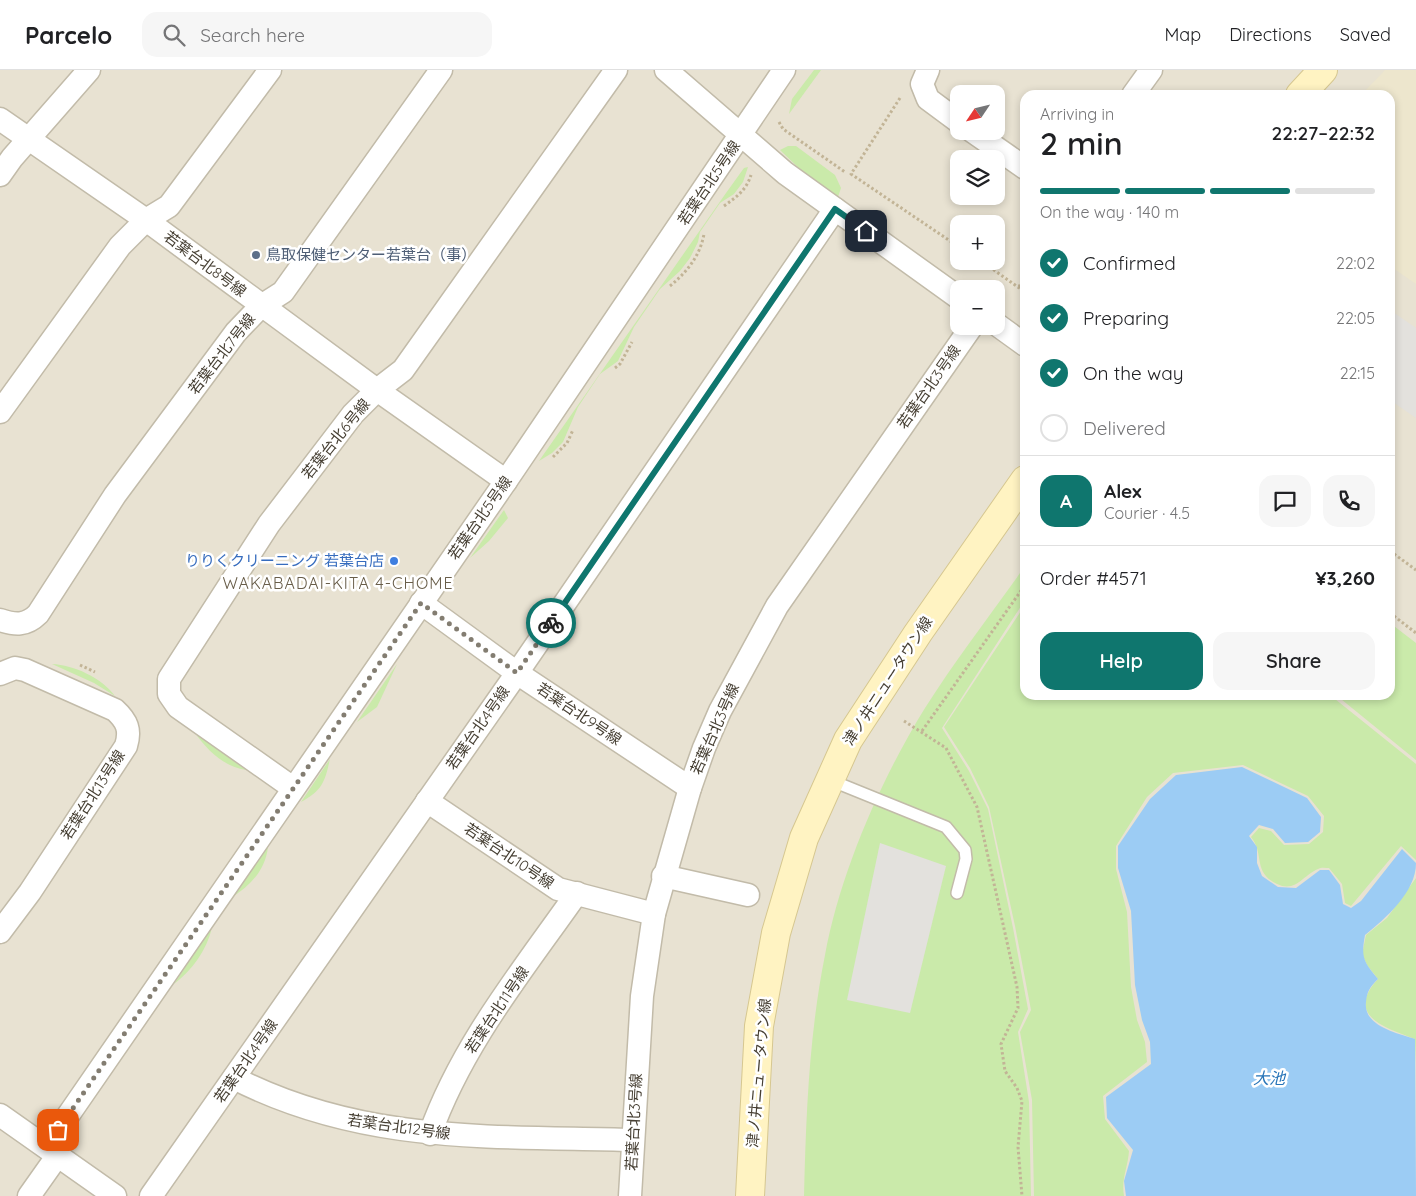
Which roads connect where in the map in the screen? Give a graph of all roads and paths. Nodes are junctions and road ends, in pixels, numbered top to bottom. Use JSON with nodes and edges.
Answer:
{"nodes":[{"id":1,"x":89,"y":70,"type":"edge"},
{"id":2,"x":270,"y":70,"type":"edge"},
{"id":3,"x":441,"y":70,"type":"edge"},
{"id":4,"x":616,"y":70,"type":"edge"},
{"id":5,"x":666,"y":70,"type":"edge"},
{"id":6,"x":784,"y":70,"type":"edge"},
{"id":7,"x":1150,"y":70,"type":"edge"},
{"id":8,"x":1323,"y":70,"type":"edge"},
{"id":9,"x":925,"y":79,"type":"edge"},
{"id":10,"x":1136,"y":90,"type":"edge"},
{"id":11,"x":1305,"y":90,"type":"edge"},
{"id":12,"x":779,"y":115,"type":"dead end"},
{"id":13,"x":950,"y":115,"type":"edge"},
{"id":14,"x":0,"y":119,"type":"edge"},
{"id":15,"x":742,"y":135,"type":"junction"},
{"id":16,"x":30,"y":140,"type":"junction"},
{"id":17,"x":985,"y":140,"type":"edge"},
{"id":18,"x":1020,"y":165,"type":"edge"},
{"id":19,"x":845,"y":172,"type":"dead end"},
{"id":20,"x":0,"y":175,"type":"edge"},
{"id":21,"x":835,"y":209,"type":"junction"},
{"id":22,"x":146,"y":220,"type":"junction"},
{"id":23,"x":950,"y":240,"type":"edge"},
{"id":24,"x":993,"y":270,"type":"edge"},
{"id":25,"x":1020,"y":284,"type":"edge"},
{"id":26,"x":1018,"y":287,"type":"joint"},
{"id":27,"x":950,"y":292,"type":"edge"},
{"id":28,"x":261,"y":306,"type":"junction"},
{"id":29,"x":1005,"y":331,"type":"edge"},
{"id":30,"x":966,"y":335,"type":"edge"},
{"id":31,"x":1020,"y":341,"type":"edge"},
{"id":32,"x":377,"y":390,"type":"junction"},
{"id":33,"x":0,"y":412,"type":"edge"},
{"id":34,"x":506,"y":482,"type":"junction"},
{"id":35,"x":1020,"y":487,"type":"edge"},
{"id":36,"x":1395,"y":555,"type":"edge"},
{"id":37,"x":1416,"y":570,"type":"edge"},
{"id":38,"x":1020,"y":592,"type":"edge"},
{"id":39,"x":421,"y":603,"type":"junction"},
{"id":40,"x":1395,"y":617,"type":"edge"},
{"id":41,"x":0,"y":620,"type":"edge"},
{"id":42,"x":1416,"y":633,"type":"edge"},
{"id":43,"x":517,"y":673,"type":"junction"},
{"id":44,"x":0,"y":674,"type":"edge"},
{"id":45,"x":904,"y":721,"type":"dead end"},
{"id":46,"x":922,"y":731,"type":"junction"},
{"id":47,"x":830,"y":780,"type":"junction"},
{"id":48,"x":293,"y":788,"type":"junction"},
{"id":49,"x":690,"y":788,"type":"junction"},
{"id":50,"x":427,"y":801,"type":"junction"},
{"id":51,"x":663,"y":876,"type":"junction"},
{"id":52,"x":577,"y":893,"type":"junction"},
{"id":53,"x":957,"y":893,"type":"dead end"},
{"id":54,"x":748,"y":895,"type":"dead end"},
{"id":55,"x":654,"y":914,"type":"junction"},
{"id":56,"x":0,"y":932,"type":"edge"},
{"id":57,"x":234,"y":1078,"type":"junction"},
{"id":58,"x":0,"y":1114,"type":"edge"},
{"id":59,"x":430,"y":1134,"type":"junction"},
{"id":60,"x":632,"y":1140,"type":"junction"},
{"id":61,"x":52,"y":1151,"type":"junction"},
{"id":62,"x":29,"y":1196,"type":"edge"},
{"id":63,"x":115,"y":1196,"type":"edge"},
{"id":64,"x":151,"y":1196,"type":"edge"},
{"id":65,"x":630,"y":1196,"type":"edge"},
{"id":66,"x":750,"y":1196,"type":"edge"},
{"id":67,"x":1022,"y":1196,"type":"edge"}],
"edges":[{"from":1,"to":16,"type":"street"},
{"from":2,"to":22,"type":"street"},
{"from":3,"to":28,"type":"street","name":"若葉台北7号線"},
{"from":4,"to":32,"type":"street","name":"若葉台北6号線"},
{"from":5,"to":15,"type":"street"},
{"from":6,"to":15,"type":"street","name":"若葉台北5号線"},
{"from":7,"to":10,"type":"street"},
{"from":8,"to":11,"type":"street"},
{"from":9,"to":13,"type":"street"},
{"from":9,"to":23,"type":"path"},
{"from":12,"to":19,"type":"path"},
{"from":14,"to":16,"type":"street","name":"若葉台北8号線"},
{"from":15,"to":21,"type":"street"},
{"from":15,"to":34,"type":"street","name":"若葉台北5号線"},
{"from":16,"to":20,"type":"street"},
{"from":16,"to":22,"type":"street","name":"若葉台北8号線"},
{"from":17,"to":18,"type":"street"},
{"from":21,"to":27,"type":"street"},
{"from":21,"to":43,"type":"street","name":"若葉台北4号線"},
{"from":22,"to":28,"type":"street","name":"若葉台北8号線"},
{"from":22,"to":33,"type":"street"},
{"from":24,"to":26,"type":"path"},
{"from":25,"to":26,"type":"path"},
{"from":28,"to":32,"type":"street","name":"若葉台北8号線"},
{"from":28,"to":41,"type":"street","name":"若葉台北7号線"},
{"from":29,"to":31,"type":"street"},
{"from":30,"to":49,"type":"street","name":"若葉台北3号線"},
{"from":32,"to":34,"type":"street","name":"若葉台北8号線"},
{"from":32,"to":48,"type":"street","name":"若葉台北6号線"},
{"from":34,"to":39,"type":"street","name":"若葉台北5号線"},
{"from":35,"to":47,"type":"street","name":"津ノ井ニュータウン線"},
{"from":36,"to":37,"type":"path"},
{"from":38,"to":46,"type":"path"},
{"from":39,"to":43,"type":"street","name":"若葉台北9号線"},
{"from":39,"to":48,"type":"street","name":"若葉台北5号線"},
{"from":40,"to":42,"type":"path"},
{"from":43,"to":49,"type":"street","name":"若葉台北9号線"},
{"from":43,"to":50,"type":"street","name":"若葉台北4号線"},
{"from":44,"to":56,"type":"street","name":"若葉台北13号線"},
{"from":45,"to":46,"type":"path"},
{"from":46,"to":67,"type":"path"},
{"from":47,"to":53,"type":"lane"},
{"from":47,"to":66,"type":"street","name":"津ノ井ニュータウン線"},
{"from":48,"to":61,"type":"street","name":"若葉台北5号線"},
{"from":49,"to":51,"type":"street","name":"若葉台北3号線"},
{"from":50,"to":52,"type":"street","name":"若葉台北10号線"},
{"from":50,"to":57,"type":"street","name":"若葉台北4号線"},
{"from":51,"to":54,"type":"street"},
{"from":51,"to":55,"type":"street","name":"若葉台北3号線"},
{"from":52,"to":55,"type":"street","name":"若葉台北10号線"},
{"from":52,"to":59,"type":"street","name":"若葉台北11号線"},
{"from":55,"to":60,"type":"street","name":"若葉台北3号線"},
{"from":57,"to":59,"type":"street","name":"若葉台北12号線"},
{"from":57,"to":64,"type":"street","name":"若葉台北4号線"},
{"from":58,"to":61,"type":"street"},
{"from":59,"to":60,"type":"street","name":"若葉台北12号線"},
{"from":60,"to":65,"type":"street","name":"若葉台北3号線"},
{"from":61,"to":62,"type":"street","name":"若葉台北5号線"},
{"from":61,"to":63,"type":"street"}]}
